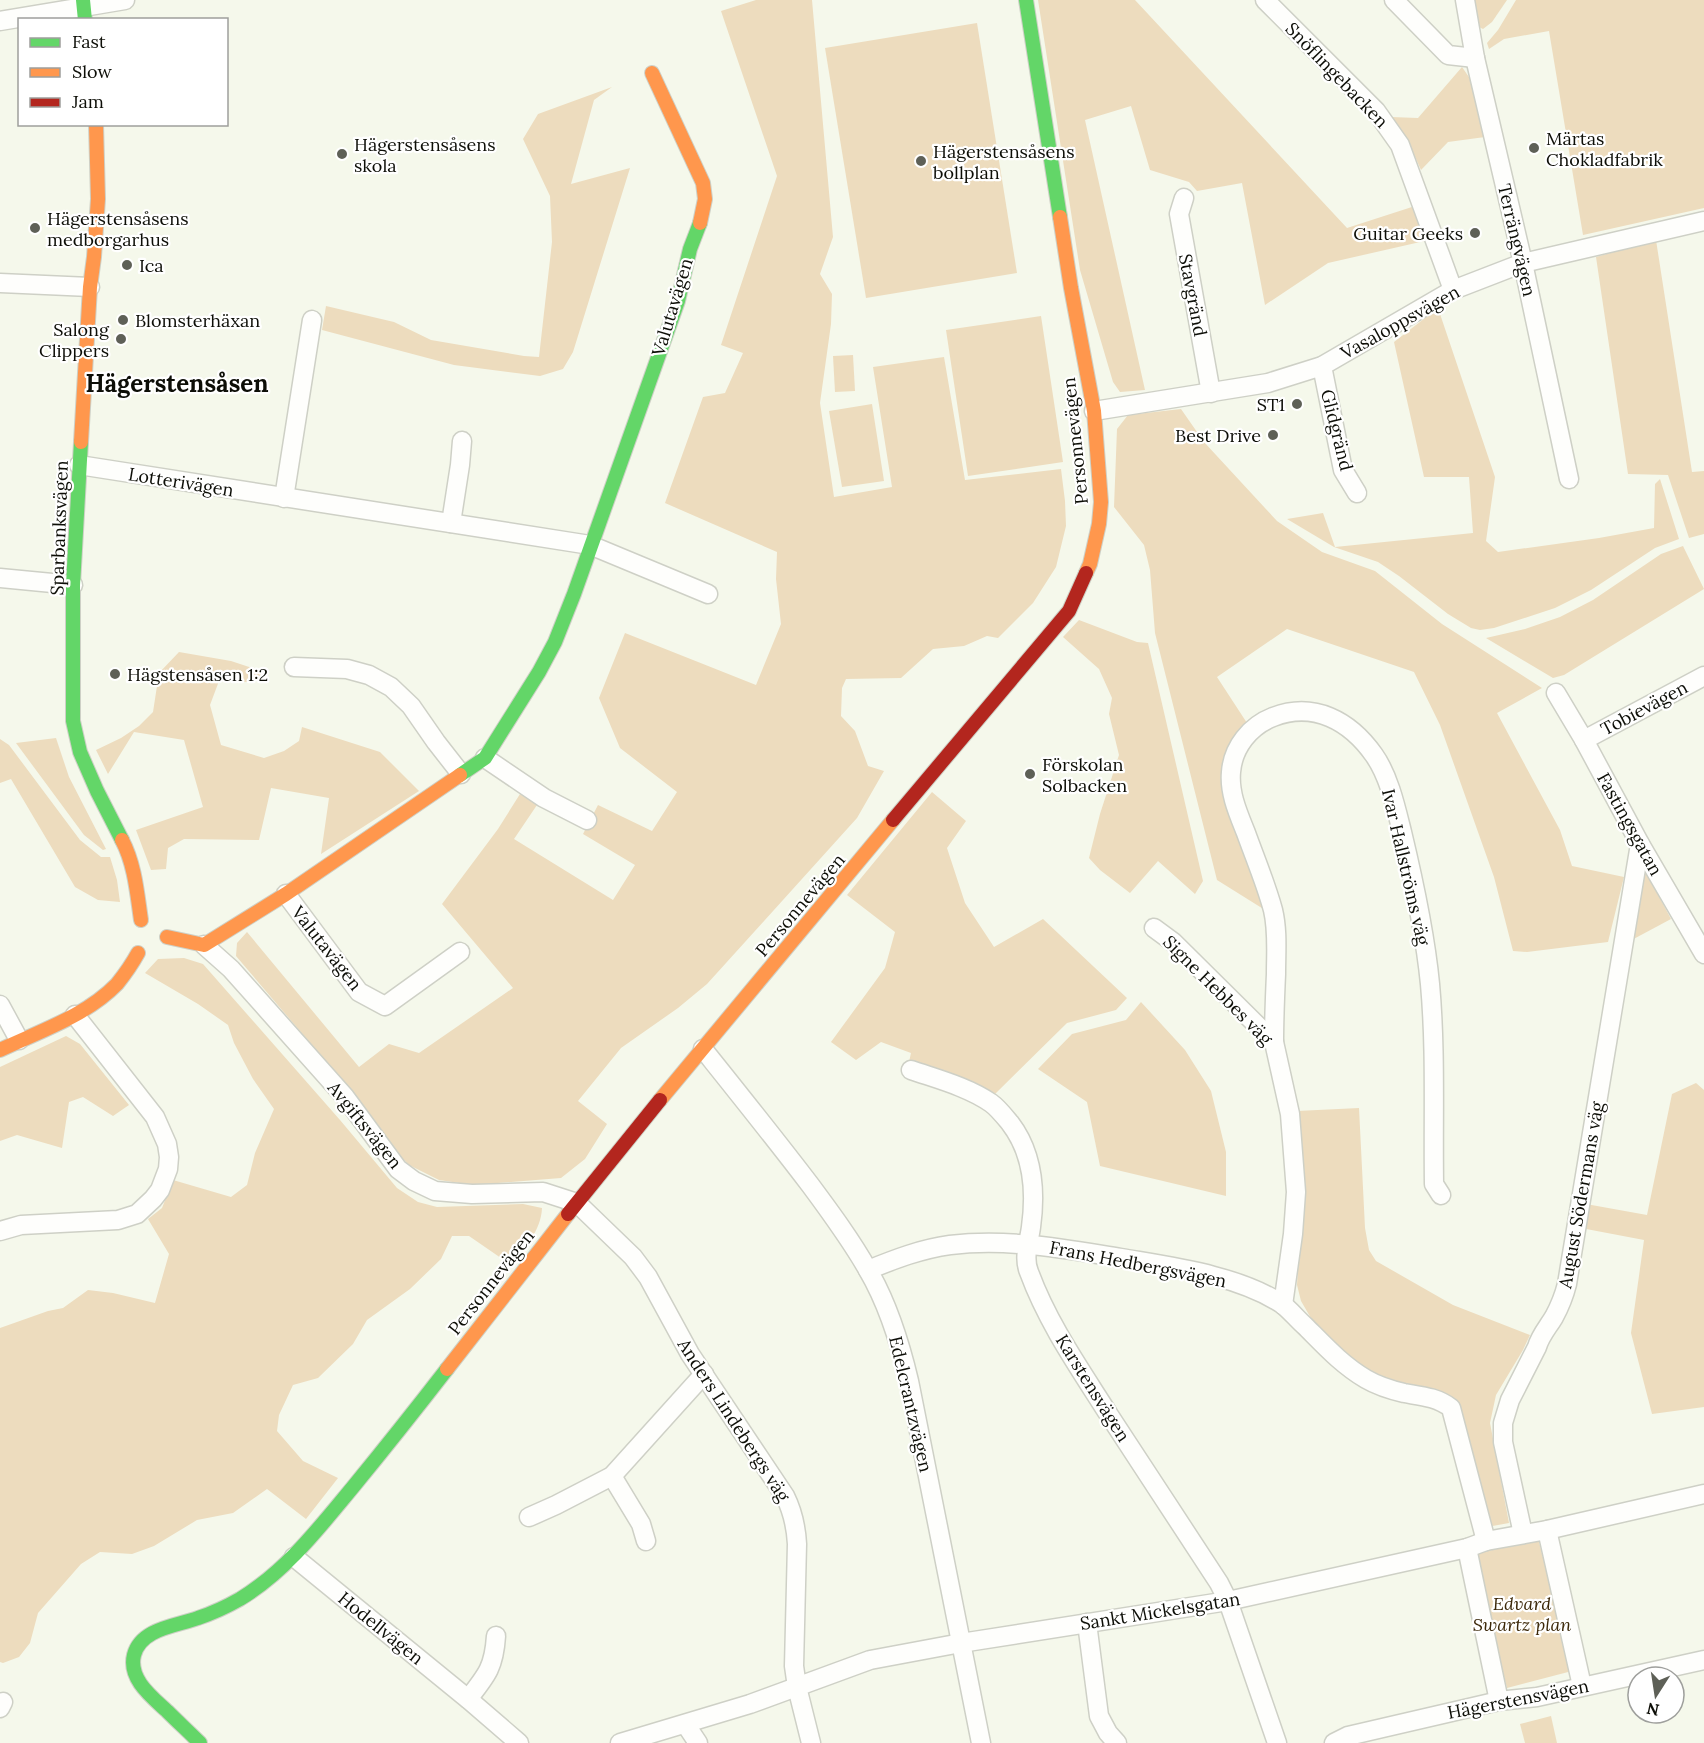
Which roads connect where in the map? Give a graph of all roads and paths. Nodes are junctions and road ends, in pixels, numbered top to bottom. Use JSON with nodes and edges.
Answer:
{"nodes":[{"id":1,"x":125,"y":0,"type":"edge"},
{"id":2,"x":1026,"y":0,"type":"edge"},
{"id":3,"x":1265,"y":0,"type":"edge"},
{"id":4,"x":1394,"y":0,"type":"edge"},
{"id":5,"x":1466,"y":0,"type":"edge"},
{"id":6,"x":84,"y":9,"type":"edge"},
{"id":7,"x":18,"y":18,"type":"edge"},
{"id":8,"x":21,"y":18,"type":"edge"},
{"id":9,"x":0,"y":21,"type":"edge"},
{"id":10,"x":1475,"y":58,"type":"junction"},
{"id":11,"x":652,"y":73,"type":"dead end"},
{"id":12,"x":96,"y":126,"type":"edge"},
{"id":13,"x":1184,"y":198,"type":"dead end"},
{"id":14,"x":1704,"y":221,"type":"edge"},
{"id":15,"x":1523,"y":263,"type":"junction"},
{"id":16,"x":0,"y":283,"type":"edge"},
{"id":17,"x":90,"y":287,"type":"junction"},
{"id":18,"x":1452,"y":290,"type":"junction"},
{"id":19,"x":312,"y":320,"type":"dead end"},
{"id":20,"x":1322,"y":366,"type":"junction"},
{"id":21,"x":1211,"y":393,"type":"junction"},
{"id":22,"x":1094,"y":411,"type":"junction"},
{"id":23,"x":462,"y":441,"type":"dead end"},
{"id":24,"x":79,"y":465,"type":"junction"},
{"id":25,"x":1569,"y":479,"type":"dead end"},
{"id":26,"x":1357,"y":493,"type":"dead end"},
{"id":27,"x":284,"y":498,"type":"junction"},
{"id":28,"x":451,"y":523,"type":"junction"},
{"id":29,"x":591,"y":545,"type":"junction"},
{"id":30,"x":0,"y":578,"type":"edge"},
{"id":31,"x":73,"y":585,"type":"junction"},
{"id":32,"x":708,"y":594,"type":"dead end"},
{"id":33,"x":294,"y":667,"type":"dead end"},
{"id":34,"x":1704,"y":676,"type":"edge"},
{"id":35,"x":1556,"y":693,"type":"dead end"},
{"id":36,"x":1584,"y":740,"type":"junction"},
{"id":37,"x":485,"y":758,"type":"junction"},
{"id":38,"x":461,"y":774,"type":"junction"},
{"id":39,"x":587,"y":820,"type":"dead end"},
{"id":40,"x":1640,"y":844,"type":"junction"},
{"id":41,"x":286,"y":894,"type":"junction"},
{"id":42,"x":1154,"y":928,"type":"dead end"},
{"id":43,"x":204,"y":945,"type":"junction"},
{"id":44,"x":139,"y":951,"type":"dead end"},
{"id":45,"x":460,"y":952,"type":"dead end"},
{"id":46,"x":1704,"y":954,"type":"edge"},
{"id":47,"x":0,"y":1005,"type":"edge"},
{"id":48,"x":75,"y":1015,"type":"junction"},
{"id":49,"x":19,"y":1040,"type":"junction"},
{"id":50,"x":1274,"y":1042,"type":"junction"},
{"id":51,"x":703,"y":1049,"type":"junction"},
{"id":52,"x":0,"y":1050,"type":"edge"},
{"id":53,"x":911,"y":1070,"type":"dead end"},
{"id":54,"x":1441,"y":1195,"type":"dead end"},
{"id":55,"x":577,"y":1203,"type":"junction"},
{"id":56,"x":0,"y":1231,"type":"edge"},
{"id":57,"x":1029,"y":1244,"type":"junction"},
{"id":58,"x":868,"y":1270,"type":"junction"},
{"id":59,"x":1283,"y":1305,"type":"junction"},
{"id":60,"x":704,"y":1374,"type":"junction"},
{"id":61,"x":612,"y":1476,"type":"junction"},
{"id":62,"x":1704,"y":1494,"type":"edge"},
{"id":63,"x":529,"y":1517,"type":"dead end"},
{"id":64,"x":1547,"y":1530,"type":"junction"},
{"id":65,"x":1523,"y":1534,"type":"junction"},
{"id":66,"x":646,"y":1541,"type":"dead end"},
{"id":67,"x":1486,"y":1541,"type":"junction"},
{"id":68,"x":1467,"y":1548,"type":"junction"},
{"id":69,"x":294,"y":1557,"type":"junction"},
{"id":70,"x":1228,"y":1601,"type":"junction"},
{"id":71,"x":1087,"y":1623,"type":"junction"},
{"id":72,"x":496,"y":1636,"type":"dead end"},
{"id":73,"x":961,"y":1643,"type":"junction"},
{"id":74,"x":1704,"y":1660,"type":"edge"},
{"id":75,"x":1582,"y":1686,"type":"junction"},
{"id":76,"x":797,"y":1687,"type":"junction"},
{"id":77,"x":468,"y":1699,"type":"junction"},
{"id":78,"x":1499,"y":1701,"type":"junction"},
{"id":79,"x":686,"y":1725,"type":"junction"},
{"id":80,"x":200,"y":1743,"type":"edge"},
{"id":81,"x":519,"y":1743,"type":"edge"},
{"id":82,"x":620,"y":1743,"type":"edge"},
{"id":83,"x":698,"y":1743,"type":"edge"},
{"id":84,"x":811,"y":1743,"type":"edge"},
{"id":85,"x":981,"y":1743,"type":"edge"},
{"id":86,"x":1117,"y":1743,"type":"edge"},
{"id":87,"x":1277,"y":1743,"type":"edge"},
{"id":88,"x":1334,"y":1743,"type":"edge"}],
"edges":[{"from":1,"to":6,"type":"street"},
{"from":2,"to":22,"type":"street","name":"Personnevägen"},
{"from":3,"to":18,"type":"street","name":"Snöflingebacken"},
{"from":4,"to":10,"type":"street"},
{"from":5,"to":10,"type":"street","name":"Terrängvägen"},
{"from":6,"to":8,"type":"street"},
{"from":7,"to":9,"type":"street"},
{"from":10,"to":15,"type":"street","name":"Terrängvägen"},
{"from":11,"to":29,"type":"street","name":"Valutavägen"},
{"from":12,"to":17,"type":"street","name":"Sparbanksvägen"},
{"from":13,"to":21,"type":"street","name":"Stavgränd"},
{"from":14,"to":15,"type":"street","name":"Vasaloppsvägen"},
{"from":15,"to":18,"type":"street","name":"Vasaloppsvägen"},
{"from":15,"to":25,"type":"street","name":"Terrängvägen"},
{"from":16,"to":17,"type":"street"},
{"from":17,"to":24,"type":"street","name":"Sparbanksvägen"},
{"from":18,"to":20,"type":"street","name":"Vasaloppsvägen"},
{"from":19,"to":27,"type":"street"},
{"from":20,"to":21,"type":"street","name":"Vasaloppsvägen"},
{"from":20,"to":26,"type":"street","name":"Glidgränd"},
{"from":21,"to":22,"type":"street","name":"Vasaloppsvägen"},
{"from":22,"to":51,"type":"street","name":"Personnevägen"},
{"from":23,"to":28,"type":"street"},
{"from":24,"to":27,"type":"street","name":"Lotterivägen"},
{"from":24,"to":31,"type":"street","name":"Sparbanksvägen"},
{"from":27,"to":28,"type":"street","name":"Lotterivägen"},
{"from":28,"to":29,"type":"street","name":"Lotterivägen"},
{"from":29,"to":32,"type":"street"},
{"from":29,"to":37,"type":"street","name":"Valutavägen"},
{"from":30,"to":31,"type":"street"},
{"from":31,"to":43,"type":"street","name":"Sparbanksvägen"},
{"from":33,"to":38,"type":"street"},
{"from":34,"to":36,"type":"street","name":"Tobievägen"},
{"from":35,"to":36,"type":"street","name":"Fastingsgatan"},
{"from":36,"to":40,"type":"street","name":"Fastingsgatan"},
{"from":37,"to":38,"type":"street","name":"Valutavägen"},
{"from":37,"to":39,"type":"street"},
{"from":38,"to":41,"type":"street","name":"Valutavägen"},
{"from":40,"to":46,"type":"street","name":"Fastingsgatan"},
{"from":40,"to":65,"type":"street","name":"August Södermans väg"},
{"from":41,"to":43,"type":"street","name":"Valutavägen"},
{"from":41,"to":45,"type":"street","name":"Valutavägen"},
{"from":42,"to":50,"type":"street","name":"Signe Hebbes väg"},
{"from":43,"to":55,"type":"street","name":"Avgiftsvägen"},
{"from":44,"to":48,"type":"street"},
{"from":47,"to":49,"type":"street"},
{"from":48,"to":49,"type":"street"},
{"from":48,"to":56,"type":"street"},
{"from":49,"to":52,"type":"street"},
{"from":50,"to":54,"type":"street","name":"Ivar Hallströms väg"},
{"from":50,"to":59,"type":"street","name":"Signe Hebbes väg"},
{"from":51,"to":55,"type":"street","name":"Personnevägen"},
{"from":51,"to":58,"type":"street","name":"Edelcrantzvägen"},
{"from":53,"to":57,"type":"street","name":"Karstensvägen"},
{"from":55,"to":60,"type":"street","name":"Anders Lindebergs väg"},
{"from":55,"to":69,"type":"street","name":"Personnevägen"},
{"from":57,"to":58,"type":"street","name":"Frans Hedbergsvägen"},
{"from":57,"to":59,"type":"street","name":"Frans Hedbergsvägen"},
{"from":57,"to":70,"type":"street","name":"Karstensvägen"},
{"from":58,"to":73,"type":"street","name":"Edelcrantzvägen"},
{"from":59,"to":67,"type":"street","name":"Frans Hedbergsvägen"},
{"from":60,"to":61,"type":"street"},
{"from":60,"to":76,"type":"street","name":"Anders Lindebergs väg"},
{"from":61,"to":63,"type":"street"},
{"from":61,"to":66,"type":"street"},
{"from":62,"to":64,"type":"street","name":"Sankt Mickelsgatan"},
{"from":64,"to":65,"type":"street","name":"Sankt Mickelsgatan"},
{"from":64,"to":75,"type":"street"},
{"from":65,"to":67,"type":"street","name":"Sankt Mickelsgatan"},
{"from":67,"to":68,"type":"street","name":"Sankt Mickelsgatan"},
{"from":68,"to":70,"type":"street","name":"Sankt Mickelsgatan"},
{"from":68,"to":78,"type":"street"},
{"from":69,"to":77,"type":"street","name":"Hodellvägen"},
{"from":69,"to":80,"type":"street","name":"Personnevägen"},
{"from":70,"to":71,"type":"street","name":"Sankt Mickelsgatan"},
{"from":70,"to":87,"type":"street","name":"Karstensvägen"},
{"from":71,"to":73,"type":"street","name":"Sankt Mickelsgatan"},
{"from":71,"to":86,"type":"street"},
{"from":72,"to":77,"type":"street"},
{"from":73,"to":76,"type":"street","name":"Sankt Mickelsgatan"},
{"from":73,"to":85,"type":"street","name":"Edelcrantzvägen"},
{"from":74,"to":75,"type":"street","name":"Hägerstensvägen"},
{"from":75,"to":78,"type":"street","name":"Hägerstensvägen"},
{"from":76,"to":79,"type":"street","name":"Sankt Mickelsgatan"},
{"from":76,"to":84,"type":"street","name":"Anders Lindebergs väg"},
{"from":77,"to":81,"type":"street","name":"Hodellvägen"},
{"from":78,"to":88,"type":"street","name":"Hägerstensvägen"},
{"from":79,"to":82,"type":"street","name":"Sankt Mickelsgatan"},
{"from":79,"to":83,"type":"street"}]}
